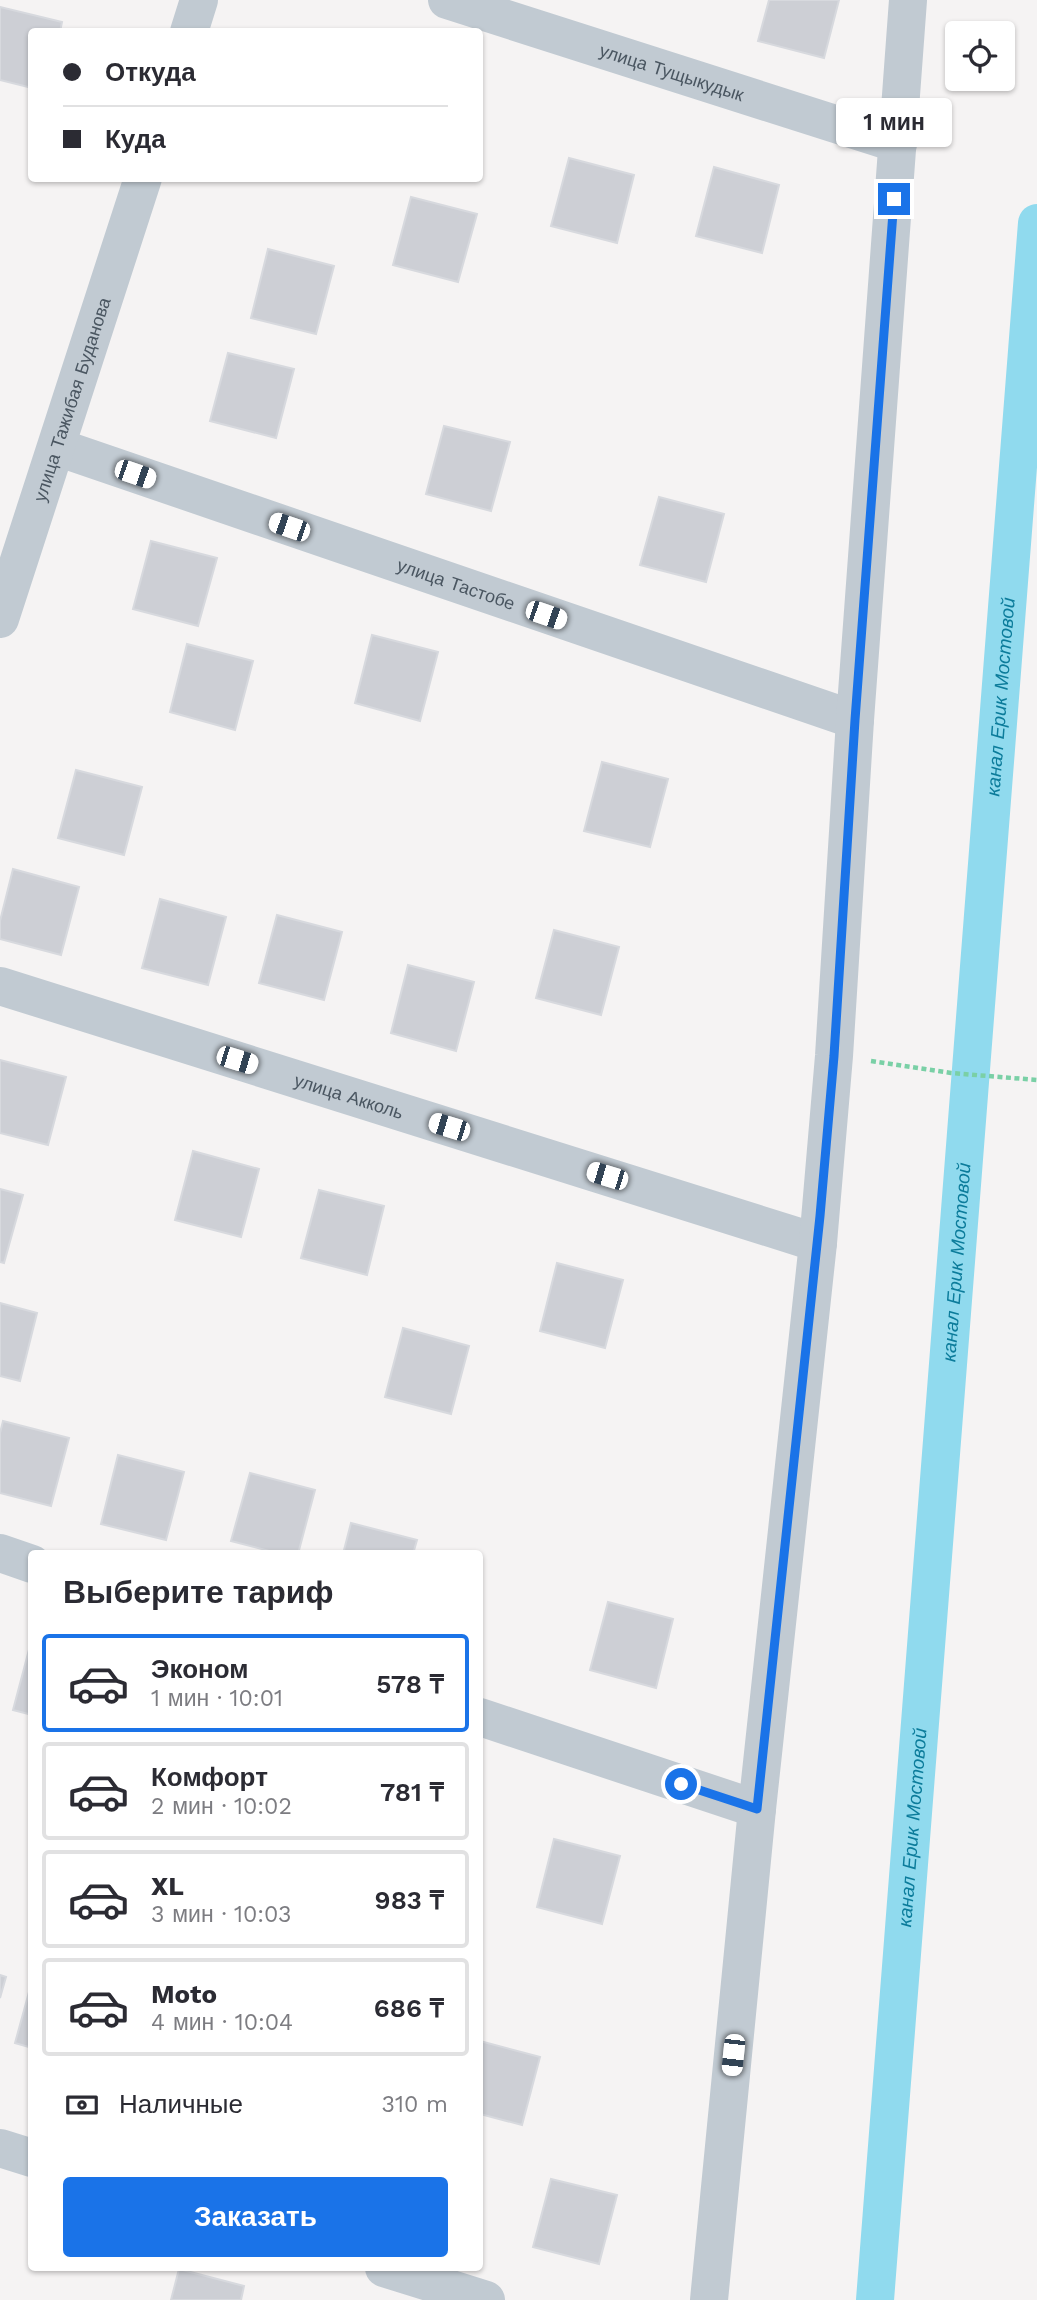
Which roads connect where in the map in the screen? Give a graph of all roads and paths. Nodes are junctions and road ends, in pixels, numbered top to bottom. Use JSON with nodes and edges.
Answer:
{"nodes":[{"id":1,"x":199,"y":0,"type":"edge"},
{"id":2,"x":447,"y":0,"type":"edge"},
{"id":3,"x":908,"y":0,"type":"edge"},
{"id":4,"x":190,"y":28,"type":"edge"},
{"id":5,"x":898,"y":144,"type":"junction"},
{"id":6,"x":142,"y":182,"type":"edge"},
{"id":7,"x":57,"y":447,"type":"junction"},
{"id":8,"x":0,"y":620,"type":"edge"},
{"id":9,"x":855,"y":720,"type":"junction"},
{"id":10,"x":0,"y":986,"type":"edge"},
{"id":11,"x":834,"y":1056,"type":"junction"},
{"id":12,"x":1037,"y":1080,"type":"edge"},
{"id":13,"x":818,"y":1243,"type":"junction"},
{"id":14,"x":0,"y":1553,"type":"edge"},
{"id":15,"x":28,"y":1563,"type":"edge"},
{"id":16,"x":483,"y":1718,"type":"edge"},
{"id":17,"x":757,"y":1809,"type":"junction"},
{"id":18,"x":0,"y":2148,"type":"edge"},
{"id":19,"x":28,"y":2157,"type":"edge"},
{"id":20,"x":394,"y":2271,"type":"edge"},
{"id":21,"x":486,"y":2300,"type":"edge"},
{"id":22,"x":709,"y":2300,"type":"edge"}],
"edges":[{"from":1,"to":4,"type":"street"},
{"from":2,"to":5,"type":"street","name":"улица Тущыкудык"},
{"from":3,"to":5,"type":"street"},
{"from":5,"to":9,"type":"street"},
{"from":6,"to":7,"type":"street","name":"улица Тажибая Буданова"},
{"from":7,"to":8,"type":"street","name":"улица Тажибая Буданова"},
{"from":7,"to":9,"type":"street","name":"улица Тастобе"},
{"from":9,"to":11,"type":"street"},
{"from":10,"to":13,"type":"street","name":"улица Акколь"},
{"from":11,"to":12,"type":"path"},
{"from":11,"to":13,"type":"street"},
{"from":13,"to":17,"type":"street"},
{"from":14,"to":15,"type":"street"},
{"from":16,"to":17,"type":"street"},
{"from":17,"to":22,"type":"street"},
{"from":18,"to":19,"type":"street"},
{"from":20,"to":21,"type":"street"}]}
